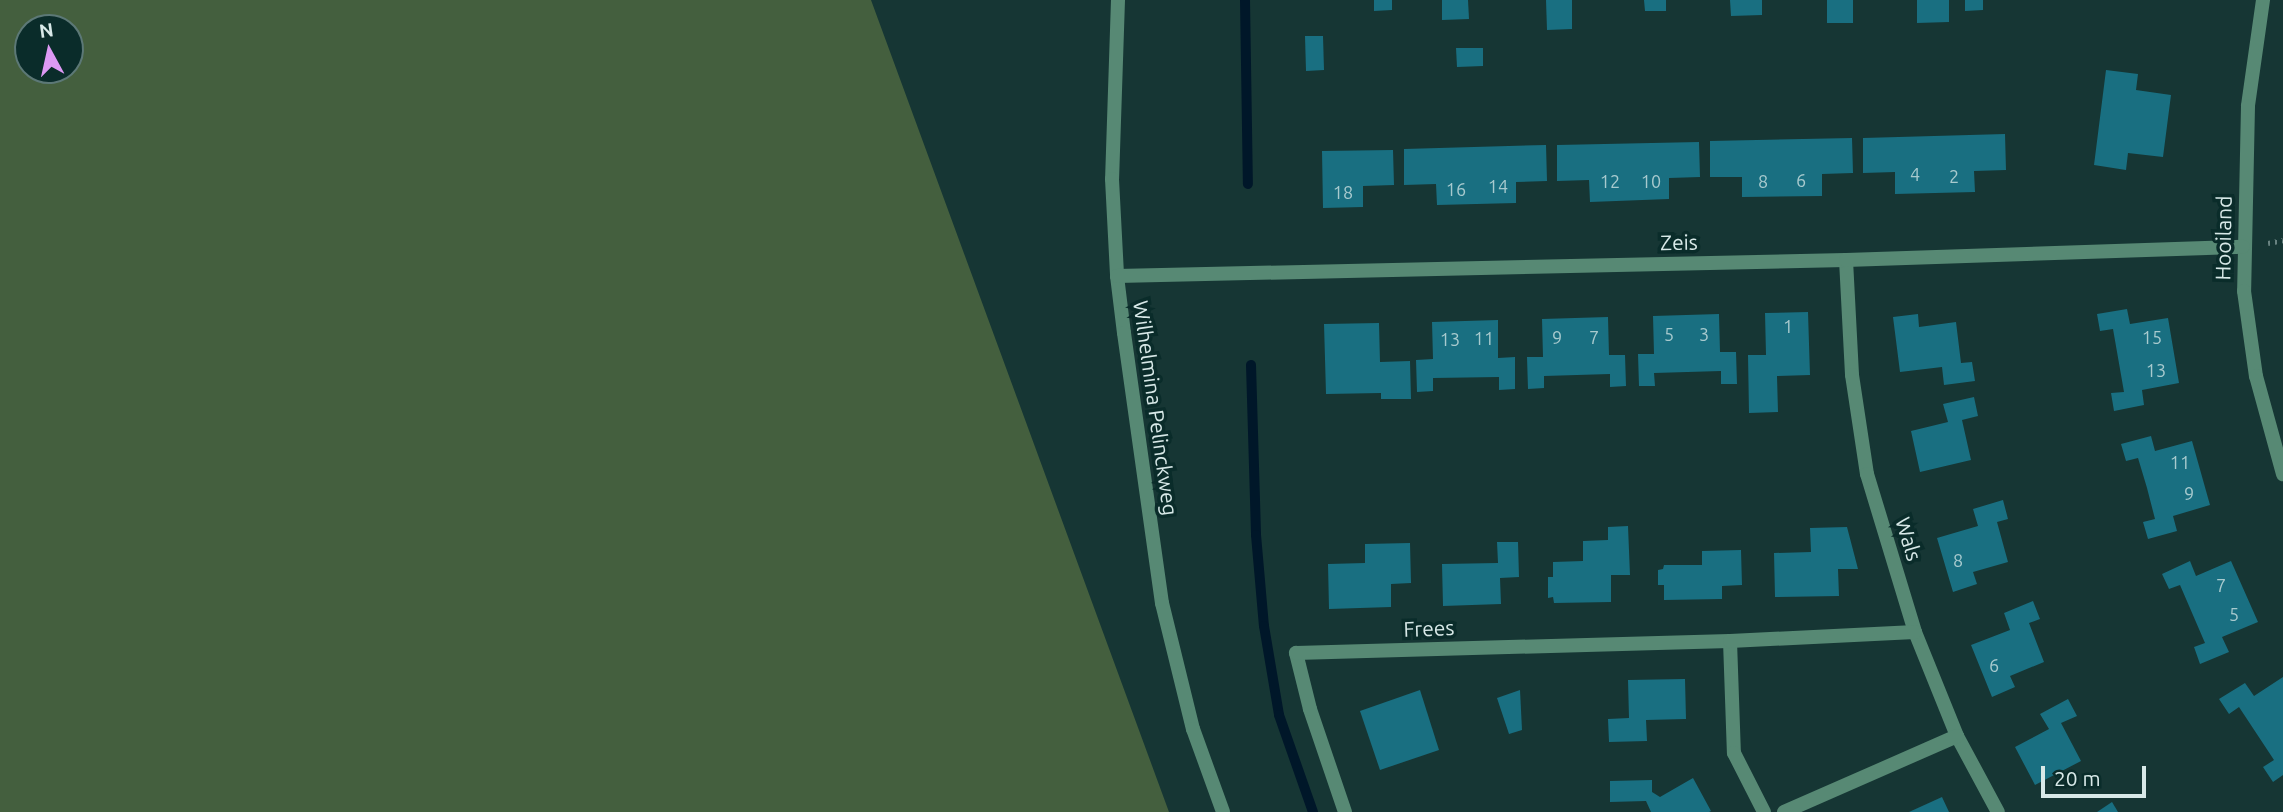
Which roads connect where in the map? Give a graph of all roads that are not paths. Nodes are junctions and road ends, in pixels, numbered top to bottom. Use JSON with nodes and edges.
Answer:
{"nodes":[{"id":1,"x":1118,"y":0,"type":"edge"},
{"id":2,"x":2263,"y":0,"type":"edge"},
{"id":3,"x":2243,"y":247,"type":"junction"},
{"id":4,"x":1846,"y":260,"type":"junction"},
{"id":5,"x":1117,"y":276,"type":"junction"},
{"id":6,"x":2283,"y":474,"type":"edge"},
{"id":7,"x":1915,"y":632,"type":"junction"},
{"id":8,"x":1730,"y":641,"type":"junction"},
{"id":9,"x":1957,"y":736,"type":"junction"},
{"id":10,"x":1223,"y":812,"type":"edge"},
{"id":11,"x":1345,"y":812,"type":"edge"},
{"id":12,"x":1764,"y":812,"type":"edge"},
{"id":13,"x":1784,"y":812,"type":"edge"},
{"id":14,"x":1998,"y":812,"type":"edge"}],
"edges":[{"from":1,"to":5,"type":"street","name":"Wilhelmina Pelinckweg"},
{"from":2,"to":3,"type":"street","name":"Hooiland"},
{"from":3,"to":4,"type":"street","name":"Zeis"},
{"from":3,"to":6,"type":"street","name":"Hooiland"},
{"from":4,"to":5,"type":"street","name":"Zeis"},
{"from":4,"to":7,"type":"street","name":"Wals"},
{"from":5,"to":10,"type":"street","name":"Wilhelmina Pelinckweg"},
{"from":7,"to":8,"type":"street","name":"Frees"},
{"from":7,"to":9,"type":"street","name":"Wals"},
{"from":8,"to":11,"type":"street","name":"Frees"},
{"from":8,"to":12,"type":"street"},
{"from":9,"to":13,"type":"street"},
{"from":9,"to":14,"type":"street","name":"Wals"}]}
